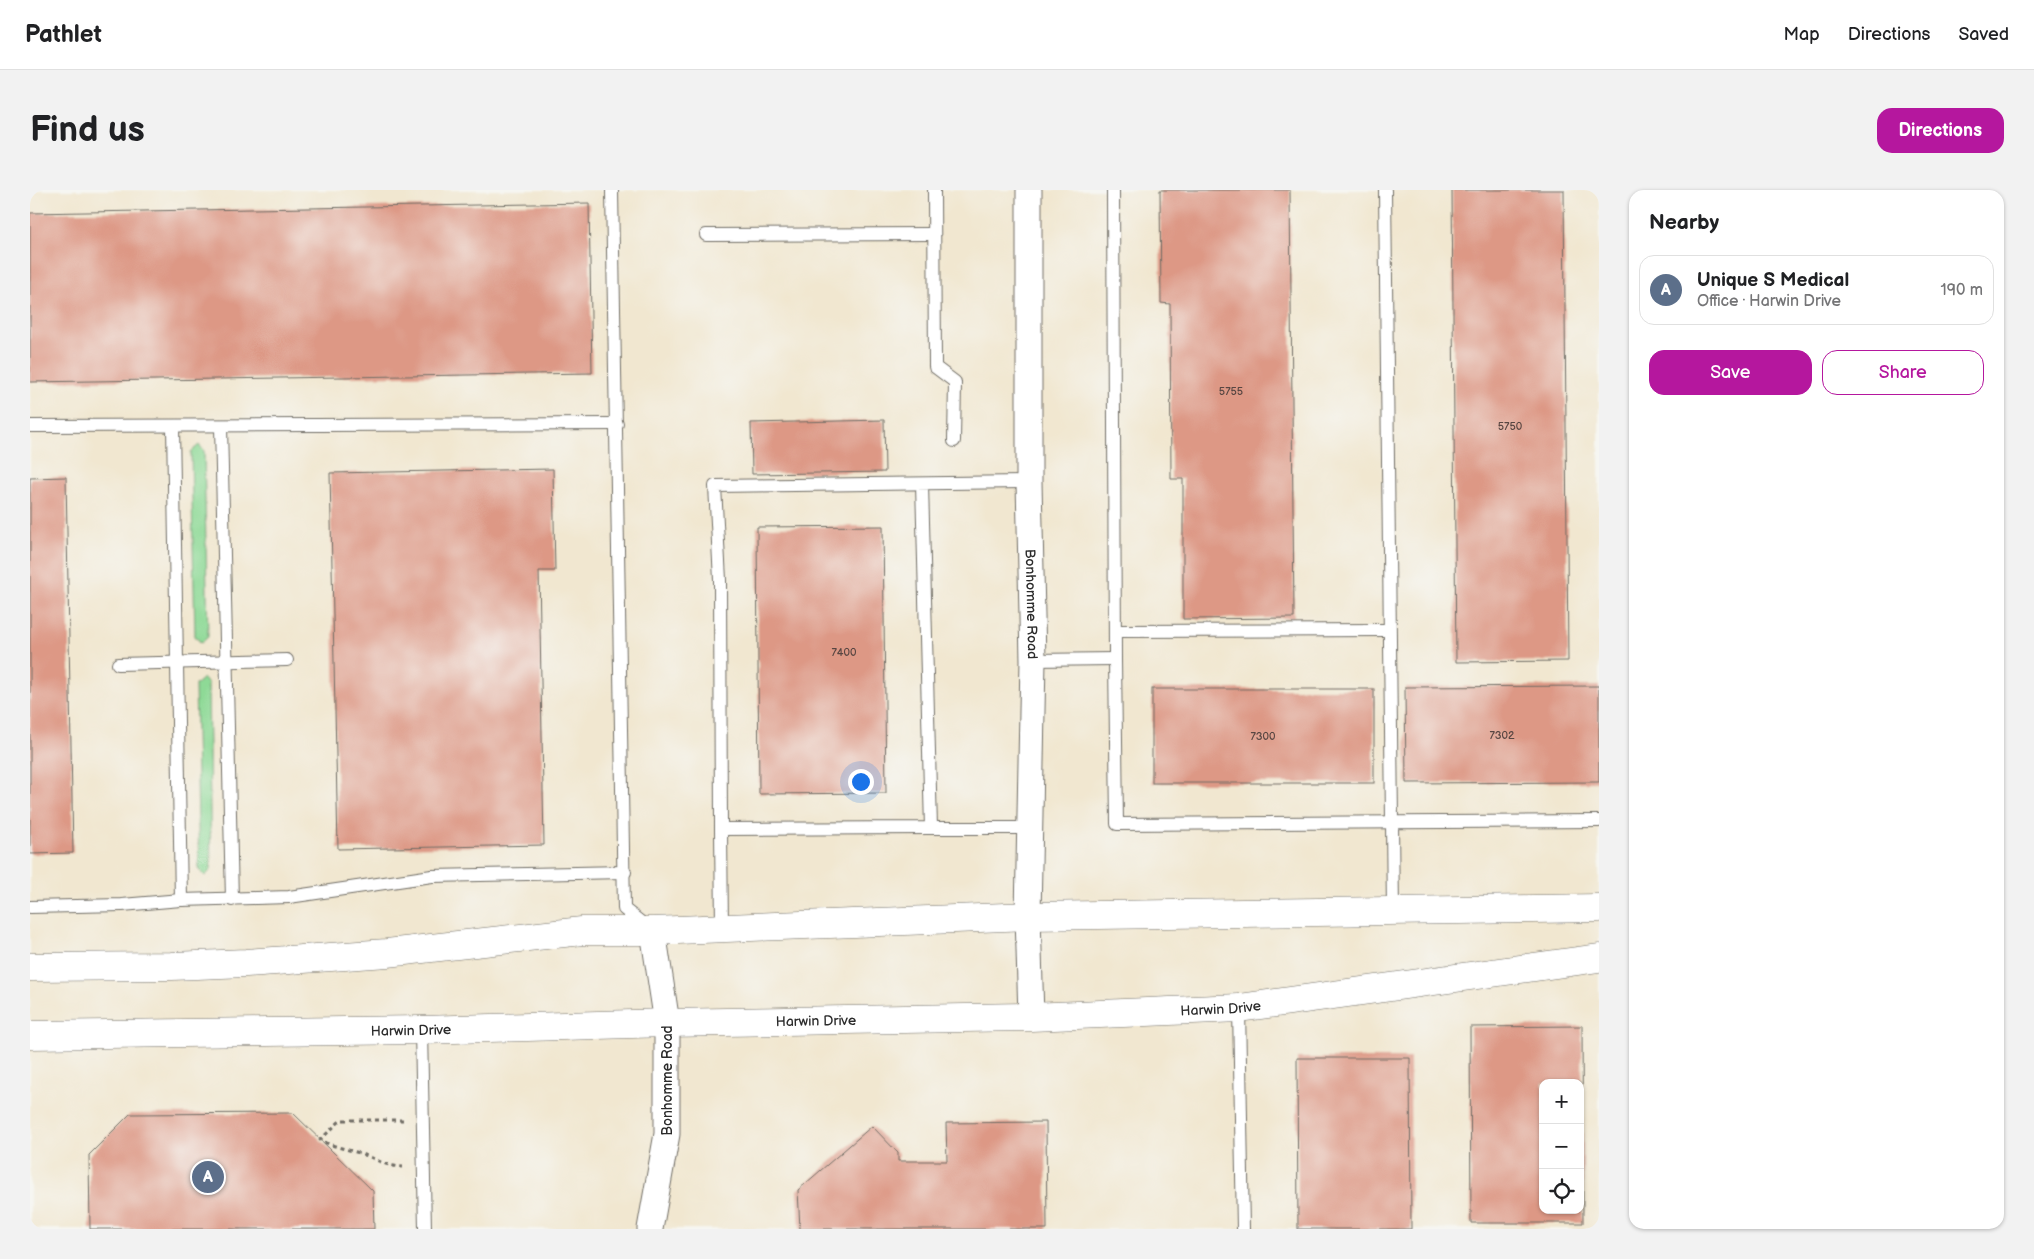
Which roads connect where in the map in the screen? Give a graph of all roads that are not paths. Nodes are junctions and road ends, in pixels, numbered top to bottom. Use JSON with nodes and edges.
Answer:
{"nodes":[{"id":1,"x":612,"y":190,"type":"edge"},
{"id":2,"x":934,"y":190,"type":"edge"},
{"id":3,"x":1029,"y":190,"type":"edge"},
{"id":4,"x":1113,"y":190,"type":"edge"},
{"id":5,"x":1385,"y":190,"type":"edge"},
{"id":6,"x":934,"y":234,"type":"junction"},
{"id":7,"x":706,"y":235,"type":"dead end"},
{"id":8,"x":617,"y":424,"type":"junction"},
{"id":9,"x":30,"y":426,"type":"edge"},
{"id":10,"x":173,"y":426,"type":"junction"},
{"id":11,"x":221,"y":426,"type":"junction"},
{"id":12,"x":954,"y":441,"type":"dead end"},
{"id":13,"x":1029,"y":482,"type":"junction"},
{"id":14,"x":922,"y":484,"type":"junction"},
{"id":15,"x":1388,"y":630,"type":"junction"},
{"id":16,"x":1115,"y":631,"type":"junction"},
{"id":17,"x":1115,"y":659,"type":"junction"},
{"id":18,"x":287,"y":660,"type":"dead end"},
{"id":19,"x":1033,"y":660,"type":"junction"},
{"id":20,"x":226,"y":661,"type":"junction"},
{"id":21,"x":177,"y":662,"type":"junction"},
{"id":22,"x":118,"y":664,"type":"dead end"},
{"id":23,"x":1599,"y":821,"type":"edge"},
{"id":24,"x":1392,"y":822,"type":"junction"},
{"id":25,"x":721,"y":828,"type":"junction"},
{"id":26,"x":931,"y":828,"type":"junction"},
{"id":27,"x":1031,"y":828,"type":"junction"},
{"id":28,"x":625,"y":872,"type":"junction"},
{"id":29,"x":181,"y":900,"type":"junction"},
{"id":30,"x":232,"y":900,"type":"junction"},
{"id":31,"x":30,"y":907,"type":"edge"},
{"id":32,"x":1599,"y":908,"type":"edge"},
{"id":33,"x":1393,"y":912,"type":"junction"},
{"id":34,"x":1028,"y":916,"type":"junction"},
{"id":35,"x":722,"y":928,"type":"junction"},
{"id":36,"x":653,"y":931,"type":"junction"},
{"id":37,"x":1599,"y":958,"type":"edge"},
{"id":38,"x":30,"y":967,"type":"edge"},
{"id":39,"x":1238,"y":1008,"type":"junction"},
{"id":40,"x":1031,"y":1017,"type":"junction"},
{"id":41,"x":667,"y":1023,"type":"junction"},
{"id":42,"x":421,"y":1030,"type":"junction"},
{"id":43,"x":30,"y":1035,"type":"edge"},
{"id":44,"x":425,"y":1229,"type":"edge"},
{"id":45,"x":650,"y":1229,"type":"edge"},
{"id":46,"x":1243,"y":1229,"type":"edge"}],
"edges":[{"from":1,"to":8,"type":"lane"},
{"from":2,"to":6,"type":"lane"},
{"from":3,"to":13,"type":"street","name":"Bonhomme Road"},
{"from":4,"to":16,"type":"lane"},
{"from":5,"to":15,"type":"lane"},
{"from":6,"to":7,"type":"lane"},
{"from":6,"to":12,"type":"lane"},
{"from":8,"to":11,"type":"lane"},
{"from":8,"to":28,"type":"lane"},
{"from":9,"to":10,"type":"lane"},
{"from":10,"to":11,"type":"lane"},
{"from":10,"to":21,"type":"lane"},
{"from":11,"to":20,"type":"lane"},
{"from":13,"to":14,"type":"lane"},
{"from":13,"to":19,"type":"street","name":"Bonhomme Road"},
{"from":14,"to":25,"type":"lane"},
{"from":14,"to":26,"type":"lane"},
{"from":15,"to":16,"type":"lane"},
{"from":15,"to":24,"type":"lane"},
{"from":16,"to":17,"type":"lane"},
{"from":17,"to":19,"type":"lane"},
{"from":17,"to":24,"type":"lane"},
{"from":18,"to":20,"type":"lane"},
{"from":19,"to":27,"type":"street","name":"Bonhomme Road"},
{"from":20,"to":21,"type":"lane"},
{"from":20,"to":30,"type":"lane"},
{"from":21,"to":22,"type":"lane"},
{"from":21,"to":29,"type":"lane"},
{"from":23,"to":24,"type":"lane"},
{"from":24,"to":33,"type":"lane"},
{"from":25,"to":26,"type":"lane"},
{"from":25,"to":35,"type":"lane"},
{"from":26,"to":27,"type":"lane"},
{"from":27,"to":34,"type":"street","name":"Bonhomme Road"},
{"from":28,"to":30,"type":"lane"},
{"from":28,"to":36,"type":"lane"},
{"from":29,"to":30,"type":"lane"},
{"from":29,"to":31,"type":"lane"},
{"from":32,"to":33,"type":"main road"},
{"from":33,"to":34,"type":"main road"},
{"from":34,"to":35,"type":"main road"},
{"from":34,"to":40,"type":"street","name":"Bonhomme Road"},
{"from":35,"to":36,"type":"main road"},
{"from":36,"to":38,"type":"main road"},
{"from":36,"to":41,"type":"street","name":"Bonhomme Road"},
{"from":37,"to":39,"type":"main road","name":"Harwin Drive"},
{"from":39,"to":40,"type":"main road","name":"Harwin Drive"},
{"from":39,"to":46,"type":"lane"},
{"from":40,"to":41,"type":"main road","name":"Harwin Drive"},
{"from":41,"to":42,"type":"main road","name":"Harwin Drive"},
{"from":41,"to":45,"type":"street","name":"Bonhomme Road"},
{"from":42,"to":43,"type":"main road","name":"Harwin Drive"},
{"from":42,"to":44,"type":"lane"}]}
